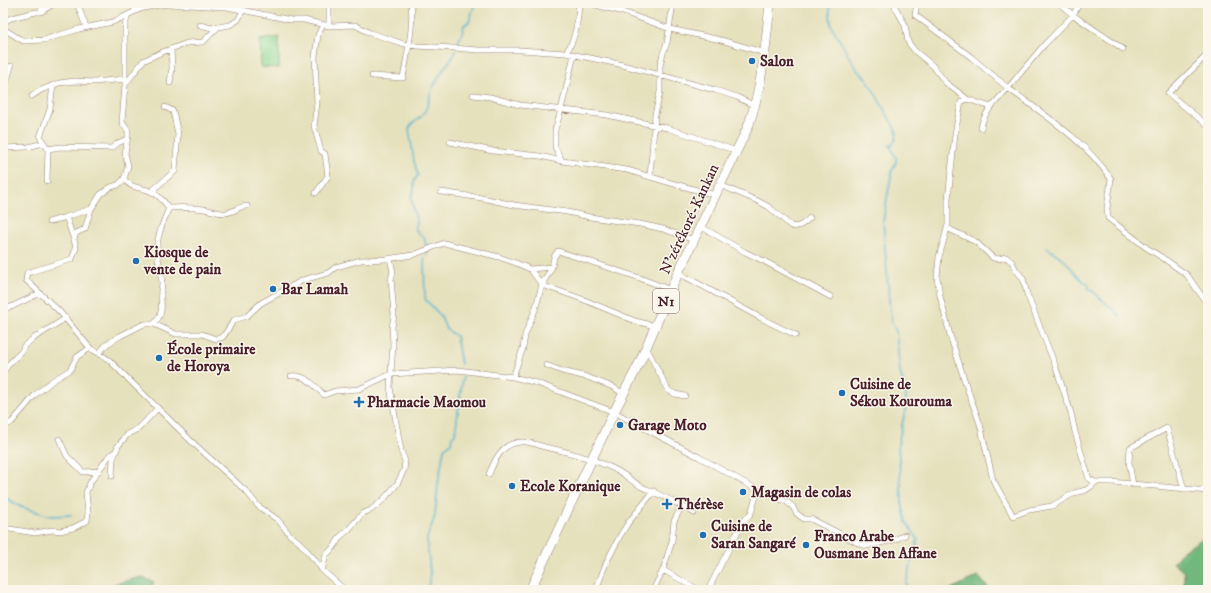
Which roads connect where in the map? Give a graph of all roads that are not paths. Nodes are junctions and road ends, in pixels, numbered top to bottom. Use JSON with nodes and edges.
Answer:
{"nodes":[{"id":1,"x":42,"y":3,"type":"edge"},
{"id":2,"x":70,"y":3,"type":"edge"},
{"id":3,"x":77,"y":3,"type":"edge"},
{"id":4,"x":128,"y":3,"type":"edge"},
{"id":5,"x":329,"y":3,"type":"edge"},
{"id":6,"x":411,"y":3,"type":"edge"},
{"id":7,"x":579,"y":3,"type":"edge"},
{"id":8,"x":588,"y":3,"type":"edge"},
{"id":9,"x":673,"y":3,"type":"edge"},
{"id":10,"x":770,"y":3,"type":"edge"},
{"id":11,"x":893,"y":3,"type":"edge"},
{"id":12,"x":917,"y":3,"type":"edge"},
{"id":13,"x":1059,"y":3,"type":"edge"},
{"id":14,"x":1080,"y":3,"type":"edge"},
{"id":15,"x":137,"y":10,"type":"junction"},
{"id":16,"x":243,"y":10,"type":"junction"},
{"id":17,"x":41,"y":12,"type":"junction"},
{"id":18,"x":128,"y":15,"type":"junction"},
{"id":19,"x":1073,"y":15,"type":"junction"},
{"id":20,"x":323,"y":24,"type":"junction"},
{"id":21,"x":200,"y":25,"type":"dead end"},
{"id":22,"x":329,"y":26,"type":"junction"},
{"id":23,"x":86,"y":27,"type":"junction"},
{"id":24,"x":218,"y":27,"type":"junction"},
{"id":25,"x":670,"y":28,"type":"junction"},
{"id":26,"x":409,"y":45,"type":"junction"},
{"id":27,"x":170,"y":49,"type":"junction"},
{"id":28,"x":1123,"y":49,"type":"dead end"},
{"id":29,"x":566,"y":53,"type":"junction"},
{"id":30,"x":765,"y":53,"type":"junction"},
{"id":31,"x":574,"y":55,"type":"junction"},
{"id":32,"x":1207,"y":58,"type":"edge"},
{"id":33,"x":11,"y":66,"type":"dead end"},
{"id":34,"x":659,"y":75,"type":"junction"},
{"id":35,"x":372,"y":76,"type":"dead end"},
{"id":36,"x":125,"y":82,"type":"junction"},
{"id":37,"x":170,"y":83,"type":"dead end"},
{"id":38,"x":53,"y":86,"type":"junction"},
{"id":39,"x":3,"y":88,"type":"edge"},
{"id":40,"x":1008,"y":88,"type":"junction"},
{"id":41,"x":472,"y":95,"type":"dead end"},
{"id":42,"x":32,"y":96,"type":"dead end"},
{"id":43,"x":967,"y":99,"type":"junction"},
{"id":44,"x":755,"y":106,"type":"junction"},
{"id":45,"x":991,"y":107,"type":"junction"},
{"id":46,"x":165,"y":108,"type":"dead end"},
{"id":47,"x":561,"y":110,"type":"junction"},
{"id":48,"x":654,"y":126,"type":"junction"},
{"id":49,"x":1208,"y":126,"type":"edge"},
{"id":50,"x":981,"y":128,"type":"dead end"},
{"id":51,"x":128,"y":139,"type":"junction"},
{"id":52,"x":450,"y":142,"type":"dead end"},
{"id":53,"x":44,"y":143,"type":"junction"},
{"id":54,"x":3,"y":148,"type":"edge"},
{"id":55,"x":48,"y":149,"type":"junction"},
{"id":56,"x":737,"y":151,"type":"junction"},
{"id":57,"x":562,"y":160,"type":"junction"},
{"id":58,"x":650,"y":177,"type":"junction"},
{"id":59,"x":124,"y":179,"type":"junction"},
{"id":60,"x":47,"y":181,"type":"dead end"},
{"id":61,"x":720,"y":185,"type":"junction"},
{"id":62,"x":441,"y":192,"type":"dead end"},
{"id":63,"x":316,"y":193,"type":"dead end"},
{"id":64,"x":155,"y":194,"type":"junction"},
{"id":65,"x":716,"y":194,"type":"junction"},
{"id":66,"x":247,"y":206,"type":"dead end"},
{"id":67,"x":169,"y":208,"type":"junction"},
{"id":68,"x":92,"y":209,"type":"junction"},
{"id":69,"x":66,"y":217,"type":"junction"},
{"id":70,"x":810,"y":218,"type":"dead end"},
{"id":71,"x":49,"y":222,"type":"dead end"},
{"id":72,"x":700,"y":226,"type":"junction"},
{"id":73,"x":947,"y":228,"type":"junction"},
{"id":74,"x":74,"y":240,"type":"junction"},
{"id":75,"x":694,"y":240,"type":"junction"},
{"id":76,"x":390,"y":258,"type":"junction"},
{"id":77,"x":552,"y":267,"type":"junction"},
{"id":78,"x":530,"y":269,"type":"junction"},
{"id":79,"x":678,"y":273,"type":"junction"},
{"id":80,"x":542,"y":285,"type":"junction"},
{"id":81,"x":671,"y":290,"type":"junction"},
{"id":82,"x":40,"y":293,"type":"junction"},
{"id":83,"x":831,"y":297,"type":"dead end"},
{"id":84,"x":1208,"y":305,"type":"edge"},
{"id":85,"x":3,"y":308,"type":"edge"},
{"id":86,"x":66,"y":318,"type":"junction"},
{"id":87,"x":154,"y":324,"type":"junction"},
{"id":88,"x":655,"y":326,"type":"junction"},
{"id":89,"x":796,"y":336,"type":"dead end"},
{"id":90,"x":646,"y":347,"type":"junction"},
{"id":91,"x":90,"y":348,"type":"junction"},
{"id":92,"x":99,"y":353,"type":"junction"},
{"id":93,"x":546,"y":365,"type":"dead end"},
{"id":94,"x":3,"y":372,"type":"edge"},
{"id":95,"x":391,"y":374,"type":"junction"},
{"id":96,"x":291,"y":376,"type":"dead end"},
{"id":97,"x":513,"y":377,"type":"junction"},
{"id":98,"x":624,"y":394,"type":"junction"},
{"id":99,"x":685,"y":396,"type":"dead end"},
{"id":100,"x":158,"y":408,"type":"junction"},
{"id":101,"x":614,"y":412,"type":"junction"},
{"id":102,"x":3,"y":427,"type":"edge"},
{"id":103,"x":59,"y":439,"type":"dead end"},
{"id":104,"x":116,"y":451,"type":"junction"},
{"id":105,"x":593,"y":459,"type":"junction"},
{"id":106,"x":99,"y":471,"type":"junction"},
{"id":107,"x":489,"y":474,"type":"dead end"},
{"id":108,"x":112,"y":476,"type":"dead end"},
{"id":109,"x":1095,"y":482,"type":"junction"},
{"id":110,"x":1133,"y":485,"type":"junction"},
{"id":111,"x":1184,"y":489,"type":"junction"},
{"id":112,"x":758,"y":490,"type":"junction"},
{"id":113,"x":654,"y":491,"type":"junction"},
{"id":114,"x":1208,"y":492,"type":"edge"},
{"id":115,"x":682,"y":506,"type":"junction"},
{"id":116,"x":694,"y":513,"type":"dead end"},
{"id":117,"x":3,"y":528,"type":"edge"},
{"id":118,"x":905,"y":535,"type":"dead end"},
{"id":119,"x":322,"y":570,"type":"junction"},
{"id":120,"x":663,"y":570,"type":"junction"},
{"id":121,"x":709,"y":589,"type":"edge"},
{"id":122,"x":345,"y":590,"type":"edge"},
{"id":123,"x":530,"y":590,"type":"edge"},
{"id":124,"x":596,"y":590,"type":"edge"},
{"id":125,"x":653,"y":590,"type":"edge"},
{"id":126,"x":699,"y":590,"type":"edge"},
{"id":127,"x":716,"y":590,"type":"edge"}],
"edges":[{"from":1,"to":17,"type":"street"},
{"from":2,"to":17,"type":"street"},
{"from":3,"to":23,"type":"street"},
{"from":4,"to":15,"type":"street"},
{"from":5,"to":22,"type":"street"},
{"from":6,"to":26,"type":"street"},
{"from":7,"to":29,"type":"street"},
{"from":8,"to":25,"type":"street"},
{"from":9,"to":25,"type":"street"},
{"from":10,"to":30,"type":"highway","name":"N'zérékoré-Kankan","number":"N1"},
{"from":11,"to":43,"type":"street"},
{"from":12,"to":40,"type":"street"},
{"from":13,"to":19,"type":"street"},
{"from":14,"to":19,"type":"street"},
{"from":15,"to":16,"type":"street"},
{"from":15,"to":18,"type":"street"},
{"from":16,"to":20,"type":"street"},
{"from":16,"to":24,"type":"street"},
{"from":17,"to":23,"type":"street"},
{"from":18,"to":23,"type":"street"},
{"from":18,"to":36,"type":"street"},
{"from":19,"to":28,"type":"street"},
{"from":19,"to":40,"type":"street"},
{"from":20,"to":22,"type":"street"},
{"from":20,"to":63,"type":"street"},
{"from":21,"to":24,"type":"street"},
{"from":22,"to":26,"type":"street"},
{"from":24,"to":27,"type":"street"},
{"from":25,"to":30,"type":"street"},
{"from":25,"to":34,"type":"street"},
{"from":26,"to":29,"type":"street"},
{"from":26,"to":35,"type":"street"},
{"from":27,"to":36,"type":"street"},
{"from":27,"to":37,"type":"street"},
{"from":29,"to":31,"type":"street"},
{"from":30,"to":44,"type":"highway","name":"N'zérékoré-Kankan","number":"N1"},
{"from":31,"to":34,"type":"street"},
{"from":31,"to":47,"type":"street"},
{"from":32,"to":49,"type":"street"},
{"from":33,"to":39,"type":"street"},
{"from":34,"to":44,"type":"street"},
{"from":34,"to":48,"type":"street"},
{"from":36,"to":38,"type":"street"},
{"from":36,"to":51,"type":"street"},
{"from":38,"to":42,"type":"street"},
{"from":38,"to":53,"type":"street"},
{"from":40,"to":45,"type":"street"},
{"from":40,"to":84,"type":"street"},
{"from":41,"to":47,"type":"street"},
{"from":43,"to":45,"type":"street"},
{"from":43,"to":73,"type":"street"},
{"from":44,"to":56,"type":"highway","name":"N'zérékoré-Kankan","number":"N1"},
{"from":45,"to":50,"type":"street"},
{"from":46,"to":64,"type":"street"},
{"from":47,"to":48,"type":"street"},
{"from":47,"to":57,"type":"street"},
{"from":48,"to":56,"type":"street"},
{"from":48,"to":58,"type":"street"},
{"from":51,"to":55,"type":"street"},
{"from":51,"to":59,"type":"street"},
{"from":52,"to":57,"type":"street"},
{"from":53,"to":54,"type":"street"},
{"from":53,"to":55,"type":"street"},
{"from":55,"to":60,"type":"street"},
{"from":56,"to":61,"type":"highway","name":"N'zérékoré-Kankan","number":"N1"},
{"from":57,"to":58,"type":"street"},
{"from":58,"to":65,"type":"street"},
{"from":59,"to":64,"type":"street"},
{"from":59,"to":68,"type":"street"},
{"from":61,"to":65,"type":"highway","name":"N'zérékoré-Kankan","number":"N1"},
{"from":61,"to":70,"type":"street"},
{"from":62,"to":75,"type":"street"},
{"from":64,"to":67,"type":"street"},
{"from":65,"to":72,"type":"highway","name":"N'zérékoré-Kankan","number":"N1"},
{"from":66,"to":67,"type":"street"},
{"from":67,"to":87,"type":"street"},
{"from":68,"to":69,"type":"street"},
{"from":68,"to":74,"type":"street"},
{"from":69,"to":71,"type":"street"},
{"from":69,"to":74,"type":"street"},
{"from":72,"to":75,"type":"highway","name":"N'zérékoré-Kankan","number":"N1"},
{"from":72,"to":83,"type":"street"},
{"from":73,"to":109,"type":"street"},
{"from":73,"to":109,"type":"street"},
{"from":74,"to":82,"type":"street"},
{"from":75,"to":79,"type":"highway","name":"N'zérékoré-Kankan","number":"N1"},
{"from":76,"to":78,"type":"street"},
{"from":76,"to":87,"type":"street"},
{"from":76,"to":95,"type":"street"},
{"from":77,"to":78,"type":"street"},
{"from":77,"to":80,"type":"street"},
{"from":77,"to":81,"type":"street"},
{"from":78,"to":80,"type":"street"},
{"from":79,"to":81,"type":"highway","name":"N'zérékoré-Kankan","number":"N1"},
{"from":79,"to":89,"type":"street"},
{"from":80,"to":88,"type":"street"},
{"from":80,"to":97,"type":"street"},
{"from":81,"to":88,"type":"highway","name":"N'zérékoré-Kankan","number":"N1"},
{"from":82,"to":85,"type":"street"},
{"from":82,"to":86,"type":"street"},
{"from":86,"to":91,"type":"street"},
{"from":86,"to":94,"type":"street"},
{"from":87,"to":92,"type":"street"},
{"from":88,"to":90,"type":"highway","name":"N'zérékoré-Kankan","number":"N1"},
{"from":90,"to":98,"type":"highway","name":"N'zérékoré-Kankan","number":"N1"},
{"from":90,"to":99,"type":"street"},
{"from":91,"to":92,"type":"street"},
{"from":91,"to":102,"type":"street"},
{"from":92,"to":100,"type":"street"},
{"from":93,"to":98,"type":"street"},
{"from":95,"to":96,"type":"street"},
{"from":95,"to":97,"type":"street"},
{"from":95,"to":119,"type":"street"},
{"from":97,"to":101,"type":"street"},
{"from":98,"to":101,"type":"highway","name":"N'zérékoré-Kankan","number":"N1"},
{"from":100,"to":104,"type":"street"},
{"from":100,"to":119,"type":"street"},
{"from":101,"to":105,"type":"highway","name":"N'zérékoré-Kankan","number":"N1"},
{"from":101,"to":112,"type":"street"},
{"from":103,"to":106,"type":"street"},
{"from":104,"to":106,"type":"street"},
{"from":104,"to":108,"type":"street"},
{"from":105,"to":107,"type":"street"},
{"from":105,"to":113,"type":"street"},
{"from":105,"to":123,"type":"highway","name":"N'zérékoré-Kankan","number":"N1"},
{"from":106,"to":117,"type":"street"},
{"from":109,"to":110,"type":"street"},
{"from":110,"to":111,"type":"street"},
{"from":110,"to":111,"type":"street"},
{"from":111,"to":114,"type":"street"},
{"from":112,"to":118,"type":"street"},
{"from":112,"to":121,"type":"street"},
{"from":113,"to":115,"type":"street"},
{"from":113,"to":124,"type":"street"},
{"from":115,"to":116,"type":"street"},
{"from":115,"to":120,"type":"street"},
{"from":119,"to":122,"type":"street"},
{"from":120,"to":125,"type":"street"},
{"from":120,"to":126,"type":"street"},
{"from":121,"to":127,"type":"street"}]}
